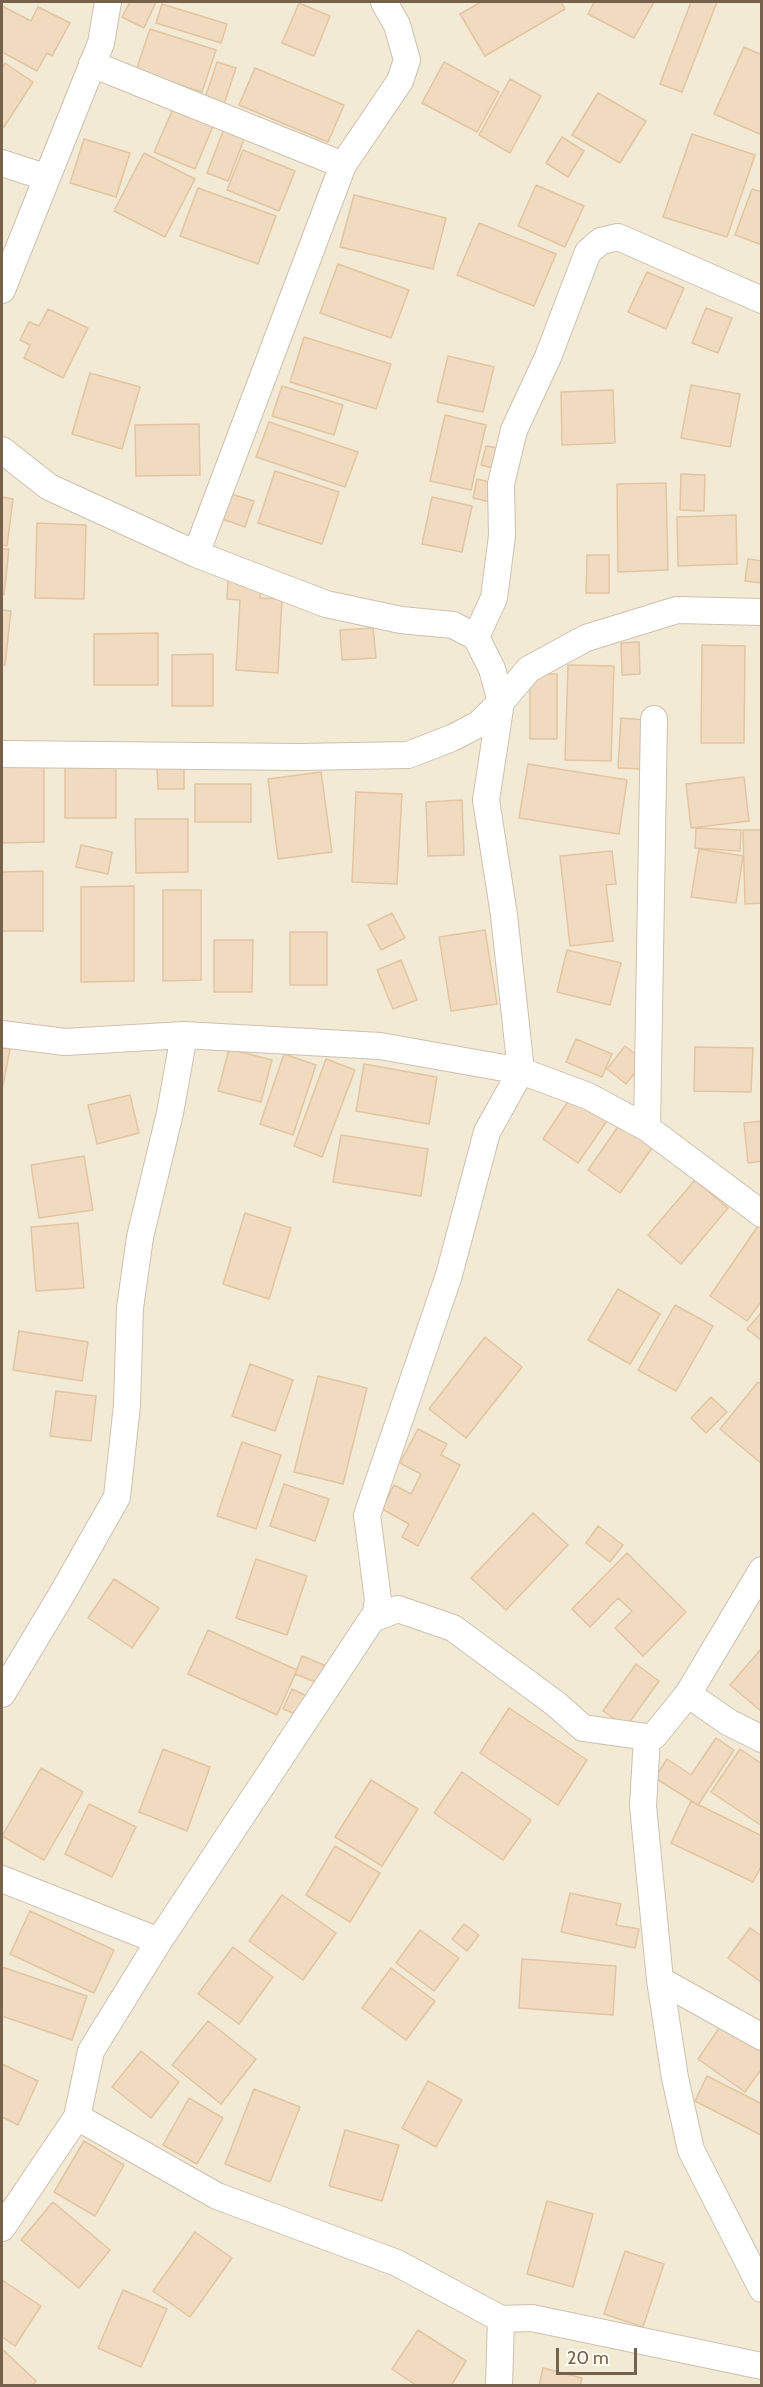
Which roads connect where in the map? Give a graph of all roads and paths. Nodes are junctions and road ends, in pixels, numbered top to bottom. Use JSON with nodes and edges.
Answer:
{"nodes":[{"id":1,"x":108,"y":2,"type":"edge"},
{"id":2,"x":384,"y":2,"type":"edge"},
{"id":3,"x":92,"y":64,"type":"junction"},
{"id":4,"x":2,"y":163,"type":"edge"},
{"id":5,"x":343,"y":165,"type":"junction"},
{"id":6,"x":45,"y":177,"type":"junction"},
{"id":7,"x":2,"y":290,"type":"edge"},
{"id":8,"x":762,"y":300,"type":"edge"},
{"id":9,"x":2,"y":450,"type":"edge"},
{"id":10,"x":196,"y":554,"type":"junction"},
{"id":11,"x":762,"y":612,"type":"edge"},
{"id":12,"x":476,"y":637,"type":"junction"},
{"id":13,"x":501,"y":702,"type":"junction"},
{"id":14,"x":654,"y":719,"type":"dead end"},
{"id":15,"x":2,"y":754,"type":"edge"},
{"id":16,"x":2,"y":1034,"type":"edge"},
{"id":17,"x":184,"y":1035,"type":"junction"},
{"id":18,"x":521,"y":1071,"type":"junction"},
{"id":19,"x":648,"y":1128,"type":"junction"},
{"id":20,"x":762,"y":1214,"type":"edge"},
{"id":21,"x":762,"y":1570,"type":"edge"},
{"id":22,"x":375,"y":1618,"type":"junction"},
{"id":23,"x":2,"y":1694,"type":"edge"},
{"id":24,"x":688,"y":1694,"type":"junction"},
{"id":25,"x":648,"y":1737,"type":"junction"},
{"id":26,"x":762,"y":1739,"type":"edge"},
{"id":27,"x":2,"y":1879,"type":"edge"},
{"id":28,"x":159,"y":1941,"type":"junction"},
{"id":29,"x":660,"y":1980,"type":"junction"},
{"id":30,"x":762,"y":2037,"type":"edge"},
{"id":31,"x":77,"y":2117,"type":"junction"},
{"id":32,"x":2,"y":2228,"type":"edge"},
{"id":33,"x":762,"y":2289,"type":"edge"},
{"id":34,"x":501,"y":2319,"type":"junction"},
{"id":35,"x":762,"y":2366,"type":"edge"},
{"id":36,"x":499,"y":2385,"type":"edge"}],
"edges":[{"from":1,"to":3,"type":"street"},
{"from":2,"to":5,"type":"street"},
{"from":3,"to":5,"type":"street"},
{"from":3,"to":6,"type":"street"},
{"from":4,"to":6,"type":"street"},
{"from":5,"to":10,"type":"street"},
{"from":6,"to":7,"type":"street"},
{"from":8,"to":12,"type":"street"},
{"from":9,"to":10,"type":"street"},
{"from":10,"to":12,"type":"street"},
{"from":11,"to":13,"type":"street"},
{"from":12,"to":13,"type":"street"},
{"from":13,"to":15,"type":"street"},
{"from":13,"to":18,"type":"street"},
{"from":14,"to":19,"type":"street"},
{"from":16,"to":17,"type":"street"},
{"from":17,"to":18,"type":"street"},
{"from":17,"to":23,"type":"street"},
{"from":18,"to":19,"type":"street"},
{"from":18,"to":22,"type":"street"},
{"from":19,"to":20,"type":"street"},
{"from":21,"to":24,"type":"street"},
{"from":22,"to":25,"type":"street"},
{"from":22,"to":28,"type":"street"},
{"from":24,"to":25,"type":"street"},
{"from":24,"to":26,"type":"street"},
{"from":25,"to":29,"type":"street"},
{"from":27,"to":28,"type":"street"},
{"from":28,"to":31,"type":"street"},
{"from":29,"to":30,"type":"street"},
{"from":29,"to":33,"type":"street"},
{"from":31,"to":32,"type":"street"},
{"from":31,"to":34,"type":"street"},
{"from":34,"to":35,"type":"street"},
{"from":34,"to":36,"type":"street"}]}
